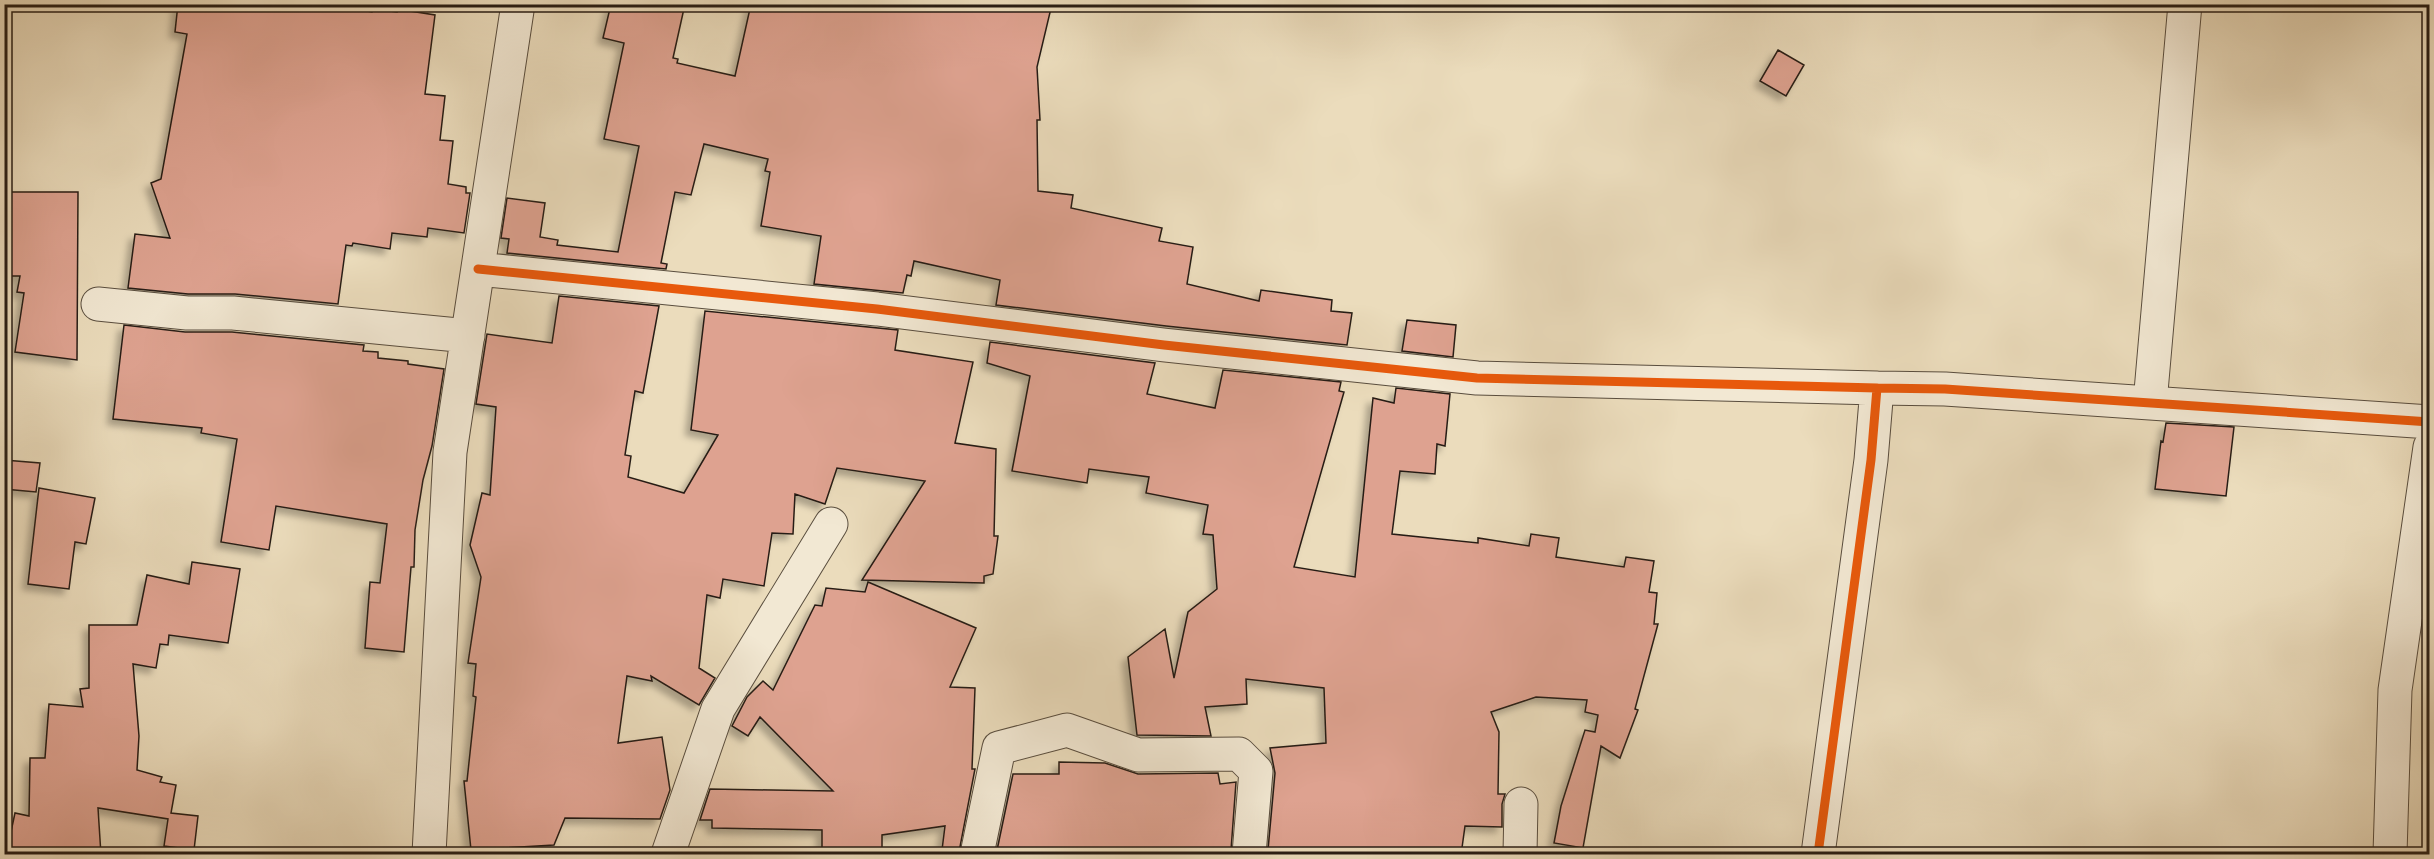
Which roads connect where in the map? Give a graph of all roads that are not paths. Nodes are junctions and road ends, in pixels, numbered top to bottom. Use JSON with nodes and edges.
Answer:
{"nodes":[{"id":1,"x":518,"y":4,"type":"edge"},
{"id":2,"x":2185,"y":4,"type":"edge"},
{"id":3,"x":478,"y":269,"type":"junction"},
{"id":4,"x":98,"y":304,"type":"dead end"},
{"id":5,"x":468,"y":336,"type":"junction"},
{"id":6,"x":1877,"y":388,"type":"junction"},
{"id":7,"x":2150,"y":403,"type":"junction"},
{"id":8,"x":2430,"y":422,"type":"edge"},
{"id":9,"x":2430,"y":447,"type":"edge"},
{"id":10,"x":831,"y":524,"type":"dead end"},
{"id":11,"x":1521,"y":804,"type":"dead end"},
{"id":12,"x":429,"y":855,"type":"edge"},
{"id":13,"x":668,"y":855,"type":"edge"},
{"id":14,"x":977,"y":855,"type":"edge"},
{"id":15,"x":1249,"y":855,"type":"edge"},
{"id":16,"x":1520,"y":855,"type":"edge"},
{"id":17,"x":1818,"y":855,"type":"edge"},
{"id":18,"x":2390,"y":855,"type":"edge"}],
"edges":[{"from":1,"to":3,"type":"street"},
{"from":2,"to":7,"type":"street"},
{"from":3,"to":5,"type":"street"},
{"from":3,"to":6,"type":"street"},
{"from":4,"to":5,"type":"street"},
{"from":5,"to":12,"type":"street"},
{"from":6,"to":7,"type":"street"},
{"from":6,"to":17,"type":"street"},
{"from":7,"to":8,"type":"street"},
{"from":9,"to":18,"type":"street"},
{"from":10,"to":13,"type":"street"},
{"from":11,"to":16,"type":"street"},
{"from":14,"to":15,"type":"street"}]}
